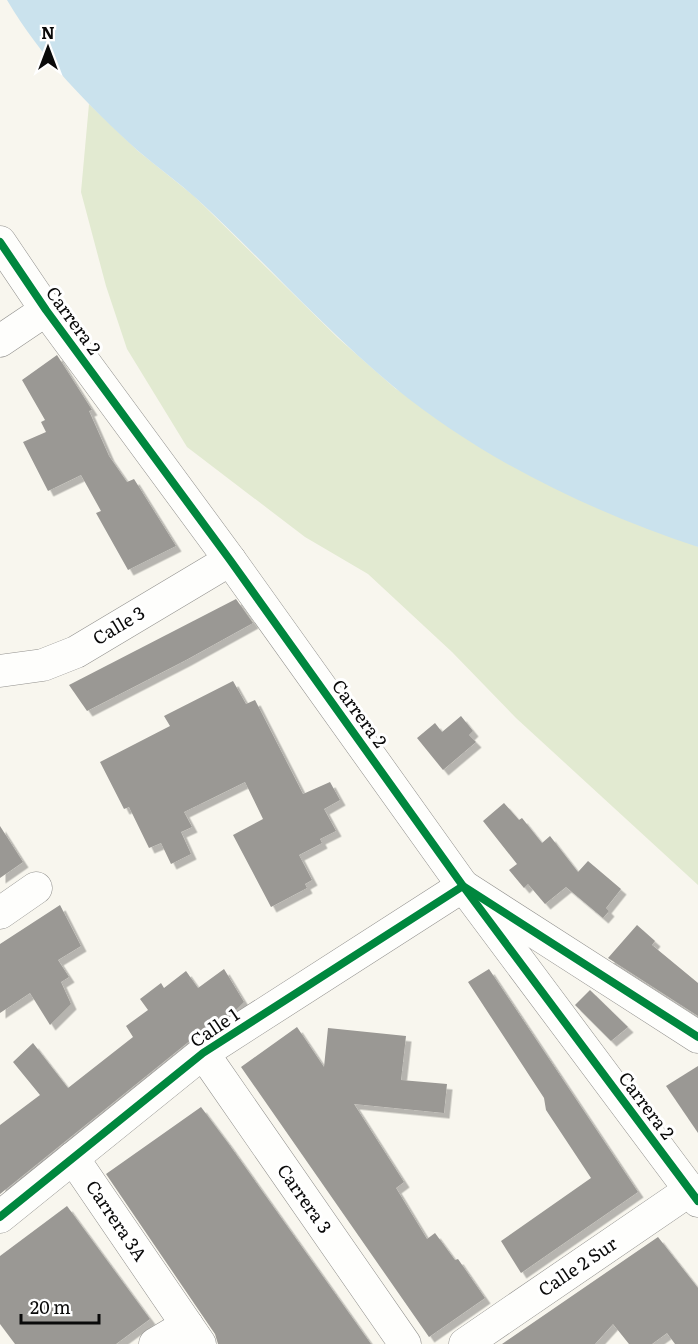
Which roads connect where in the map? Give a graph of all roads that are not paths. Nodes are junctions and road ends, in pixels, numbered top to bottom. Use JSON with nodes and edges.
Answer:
{"nodes":[{"id":1,"x":0,"y":242,"type":"edge"},
{"id":2,"x":46,"y":310,"type":"junction"},
{"id":3,"x":0,"y":341,"type":"edge"},
{"id":4,"x":230,"y":560,"type":"junction"},
{"id":5,"x":0,"y":671,"type":"edge"},
{"id":6,"x":464,"y":886,"type":"junction"},
{"id":7,"x":36,"y":888,"type":"dead end"},
{"id":8,"x":0,"y":913,"type":"edge"},
{"id":9,"x":698,"y":1037,"type":"edge"},
{"id":10,"x":203,"y":1053,"type":"junction"},
{"id":11,"x":73,"y":1158,"type":"junction"},
{"id":12,"x":694,"y":1196,"type":"edge"},
{"id":13,"x":0,"y":1217,"type":"edge"},
{"id":14,"x":194,"y":1335,"type":"edge"},
{"id":15,"x":155,"y":1344,"type":"edge"},
{"id":16,"x":405,"y":1344,"type":"edge"},
{"id":17,"x":465,"y":1344,"type":"edge"}],
"edges":[{"from":1,"to":2,"type":"street","name":"Carrera 2"},
{"from":2,"to":3,"type":"street"},
{"from":2,"to":4,"type":"street","name":"Carrera 2"},
{"from":4,"to":5,"type":"street","name":"Calle 3"},
{"from":4,"to":6,"type":"street","name":"Carrera 2"},
{"from":6,"to":9,"type":"street"},
{"from":6,"to":10,"type":"street","name":"Calle 1"},
{"from":6,"to":12,"type":"street","name":"Carrera 2"},
{"from":7,"to":8,"type":"street"},
{"from":10,"to":11,"type":"street","name":"Calle 1"},
{"from":10,"to":16,"type":"street","name":"Carrera 3"},
{"from":11,"to":13,"type":"street","name":"Calle 1"},
{"from":11,"to":14,"type":"street","name":"Carrera 3A"},
{"from":12,"to":17,"type":"street","name":"Calle 2 Sur"},
{"from":14,"to":15,"type":"street"}]}
